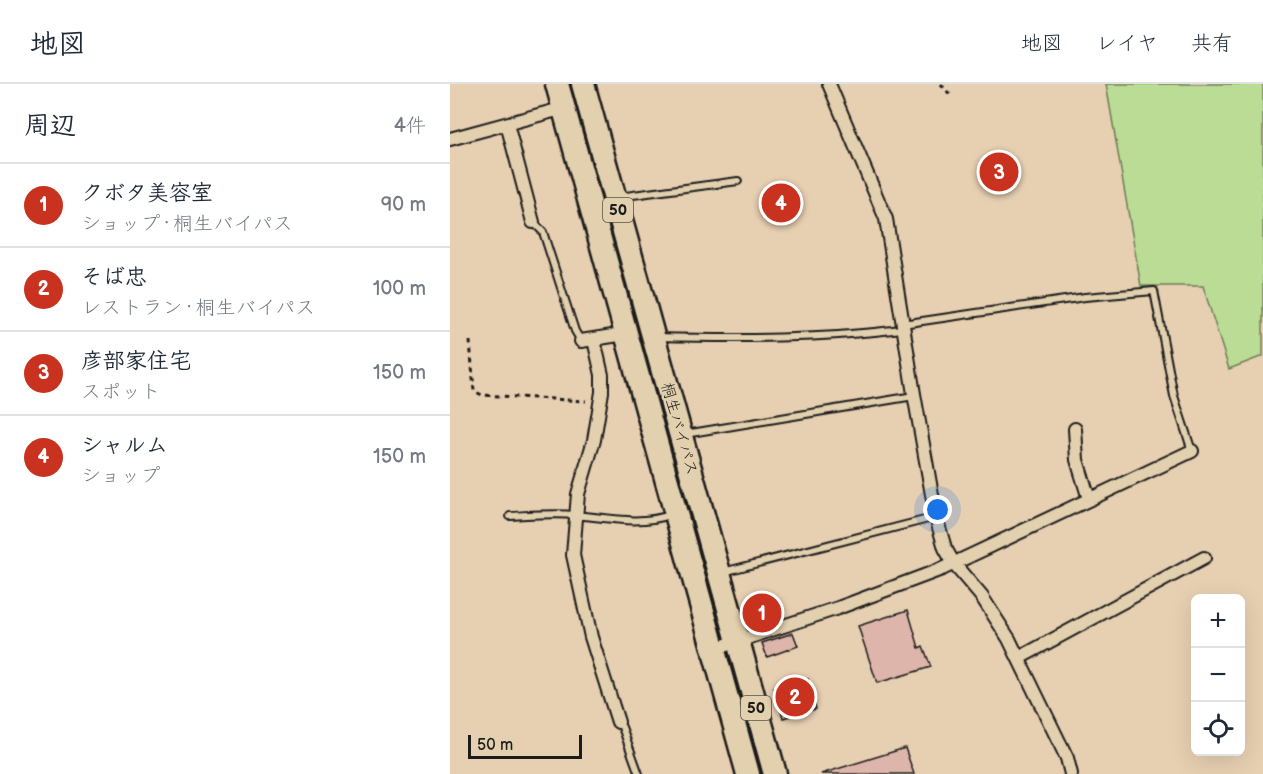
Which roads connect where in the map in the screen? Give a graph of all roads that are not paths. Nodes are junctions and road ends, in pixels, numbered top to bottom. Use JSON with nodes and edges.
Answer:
{"nodes":[{"id":1,"x":557,"y":84,"type":"edge"},
{"id":2,"x":829,"y":84,"type":"edge"},
{"id":3,"x":585,"y":93,"type":"edge"},
{"id":4,"x":563,"y":109,"type":"junction"},
{"id":5,"x":507,"y":124,"type":"junction"},
{"id":6,"x":450,"y":139,"type":"edge"},
{"id":7,"x":738,"y":181,"type":"dead end"},
{"id":8,"x":615,"y":197,"type":"junction"},
{"id":9,"x":533,"y":222,"type":"joint"},
{"id":10,"x":902,"y":326,"type":"junction"},
{"id":11,"x":639,"y":335,"type":"junction"},
{"id":12,"x":594,"y":340,"type":"junction"},
{"id":13,"x":581,"y":342,"type":"joint"},
{"id":14,"x":914,"y":396,"type":"junction"},
{"id":15,"x":1075,"y":429,"type":"dead end"},
{"id":16,"x":681,"y":435,"type":"junction"},
{"id":17,"x":1192,"y":451,"type":"joint"},
{"id":18,"x":1089,"y":499,"type":"junction"},
{"id":19,"x":676,"y":513,"type":"junction"},
{"id":20,"x":575,"y":515,"type":"junction"},
{"id":21,"x":510,"y":516,"type":"dead end"},
{"id":22,"x":936,"y":517,"type":"junction"},
{"id":23,"x":1204,"y":558,"type":"dead end"},
{"id":24,"x":954,"y":564,"type":"junction"},
{"id":25,"x":719,"y":573,"type":"junction"},
{"id":26,"x":738,"y":642,"type":"junction"},
{"id":27,"x":714,"y":649,"type":"junction"},
{"id":28,"x":1019,"y":658,"type":"junction"},
{"id":29,"x":618,"y":722,"type":"joint"},
{"id":30,"x":639,"y":774,"type":"edge"},
{"id":31,"x":748,"y":774,"type":"edge"},
{"id":32,"x":775,"y":774,"type":"edge"},
{"id":33,"x":1071,"y":774,"type":"edge"}],
"edges":[{"from":1,"to":4,"type":"highway","name":"桐生バイパス","number":"50"},
{"from":2,"to":10,"type":"street"},
{"from":3,"to":4,"type":"street"},
{"from":3,"to":8,"type":"highway","name":"桐生バイパス","number":"50"},
{"from":4,"to":5,"type":"street"},
{"from":4,"to":11,"type":"highway","name":"桐生バイパス","number":"50"},
{"from":5,"to":6,"type":"street"},
{"from":5,"to":9,"type":"street"},
{"from":7,"to":8,"type":"lane"},
{"from":8,"to":11,"type":"highway","name":"桐生バイパス","number":"50"},
{"from":9,"to":13,"type":"lane"},
{"from":10,"to":11,"type":"lane"},
{"from":10,"to":14,"type":"street"},
{"from":10,"to":17,"type":"lane"},
{"from":11,"to":12,"type":"street"},
{"from":11,"to":16,"type":"highway","name":"桐生バイパス","number":"50"},
{"from":11,"to":19,"type":"highway","name":"桐生バイパス","number":"50"},
{"from":12,"to":13,"type":"street"},
{"from":12,"to":20,"type":"street"},
{"from":14,"to":16,"type":"lane"},
{"from":14,"to":22,"type":"street"},
{"from":15,"to":18,"type":"street"},
{"from":16,"to":25,"type":"highway","name":"桐生バイパス","number":"50"},
{"from":17,"to":18,"type":"street"},
{"from":18,"to":24,"type":"street"},
{"from":19,"to":20,"type":"lane"},
{"from":19,"to":27,"type":"highway","name":"桐生バイパス","number":"50"},
{"from":20,"to":21,"type":"lane"},
{"from":20,"to":29,"type":"street"},
{"from":22,"to":24,"type":"street"},
{"from":22,"to":25,"type":"lane"},
{"from":23,"to":28,"type":"street"},
{"from":24,"to":26,"type":"street"},
{"from":24,"to":28,"type":"street"},
{"from":25,"to":26,"type":"highway","name":"桐生バイパス","number":"50"},
{"from":26,"to":27,"type":"street"},
{"from":26,"to":32,"type":"highway","name":"桐生バイパス","number":"50"},
{"from":27,"to":31,"type":"highway","name":"桐生バイパス","number":"50"},
{"from":28,"to":33,"type":"street"},
{"from":29,"to":30,"type":"lane"}]}
